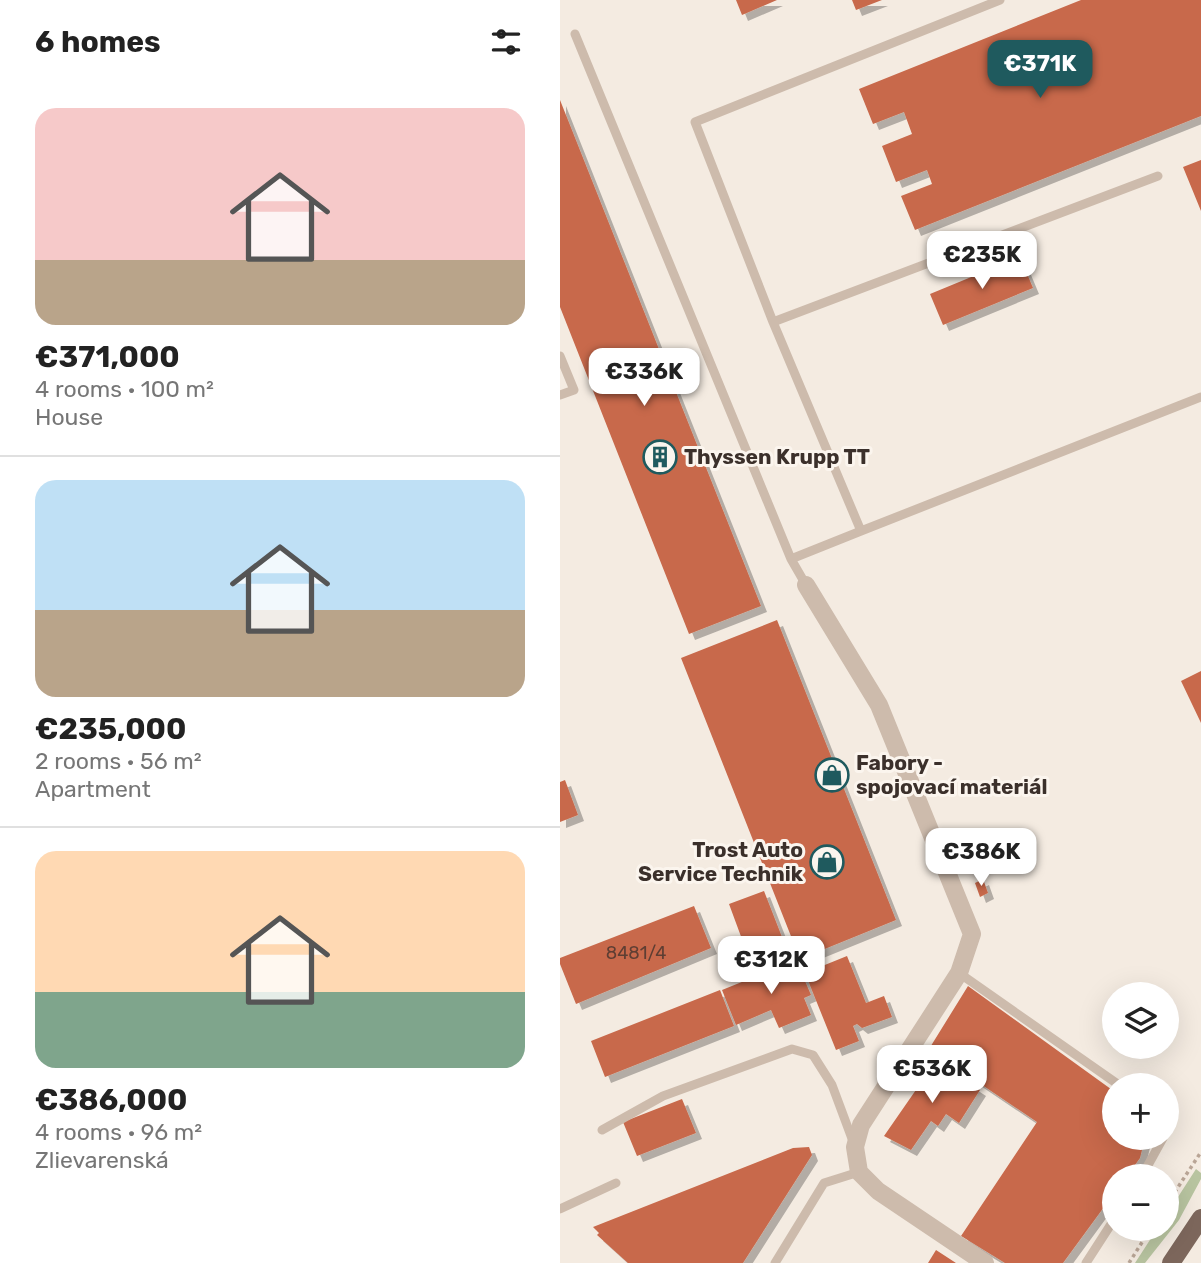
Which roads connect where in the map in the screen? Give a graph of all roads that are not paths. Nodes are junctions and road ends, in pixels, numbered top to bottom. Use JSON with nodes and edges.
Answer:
{"nodes":[{"id":1,"x":1000,"y":0,"type":"edge"},
{"id":2,"x":575,"y":34,"type":"dead end"},
{"id":3,"x":1158,"y":176,"type":"dead end"},
{"id":4,"x":773,"y":322,"type":"junction"},
{"id":5,"x":560,"y":356,"type":"edge"},
{"id":6,"x":560,"y":395,"type":"edge"},
{"id":7,"x":1201,"y":397,"type":"edge"},
{"id":8,"x":861,"y":531,"type":"junction"},
{"id":9,"x":791,"y":559,"type":"junction"},
{"id":10,"x":806,"y":585,"type":"joint"},
{"id":11,"x":959,"y":973,"type":"junction"},
{"id":12,"x":1102,"y":1073,"type":"edge"},
{"id":13,"x":602,"y":1130,"type":"dead end"},
{"id":14,"x":855,"y":1147,"type":"junction"},
{"id":15,"x":859,"y":1172,"type":"junction"},
{"id":16,"x":616,"y":1183,"type":"dead end"},
{"id":17,"x":560,"y":1209,"type":"edge"},
{"id":18,"x":1201,"y":1218,"type":"edge"},
{"id":19,"x":1102,"y":1238,"type":"edge"},
{"id":20,"x":775,"y":1263,"type":"edge"},
{"id":21,"x":985,"y":1263,"type":"edge"},
{"id":22,"x":1086,"y":1263,"type":"edge"},
{"id":23,"x":1171,"y":1263,"type":"edge"}],
"edges":[{"from":1,"to":4,"type":"lane"},
{"from":2,"to":9,"type":"lane"},
{"from":3,"to":4,"type":"lane"},
{"from":4,"to":8,"type":"lane"},
{"from":5,"to":6,"type":"lane"},
{"from":7,"to":8,"type":"lane"},
{"from":8,"to":9,"type":"lane"},
{"from":9,"to":10,"type":"lane"},
{"from":10,"to":11,"type":"street"},
{"from":11,"to":12,"type":"lane"},
{"from":11,"to":14,"type":"street"},
{"from":13,"to":14,"type":"lane"},
{"from":14,"to":15,"type":"street"},
{"from":15,"to":20,"type":"lane"},
{"from":15,"to":21,"type":"street"},
{"from":16,"to":17,"type":"lane"},
{"from":18,"to":23,"type":"main road"},
{"from":19,"to":22,"type":"lane"}]}
